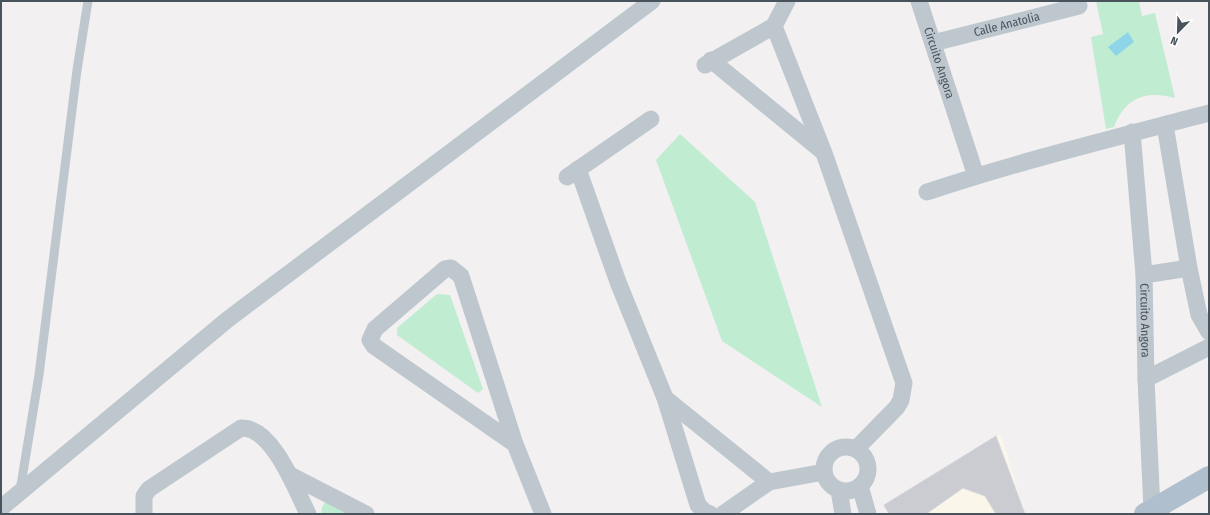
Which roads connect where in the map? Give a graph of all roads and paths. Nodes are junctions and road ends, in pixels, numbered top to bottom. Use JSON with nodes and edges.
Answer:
{"nodes":[{"id":1,"x":88,"y":1,"type":"edge"},
{"id":2,"x":652,"y":1,"type":"edge"},
{"id":3,"x":786,"y":1,"type":"edge"},
{"id":4,"x":919,"y":1,"type":"edge"},
{"id":5,"x":1079,"y":6,"type":"dead end"},
{"id":6,"x":774,"y":26,"type":"junction"},
{"id":7,"x":933,"y":42,"type":"junction"},
{"id":8,"x":1209,"y":113,"type":"edge"},
{"id":9,"x":651,"y":119,"type":"dead end"},
{"id":10,"x":1164,"y":124,"type":"junction"},
{"id":11,"x":1132,"y":132,"type":"junction"},
{"id":12,"x":824,"y":153,"type":"junction"},
{"id":13,"x":976,"y":176,"type":"junction"},
{"id":14,"x":927,"y":192,"type":"dead end"},
{"id":15,"x":1189,"y":268,"type":"junction"},
{"id":16,"x":1144,"y":275,"type":"junction"},
{"id":17,"x":1209,"y":332,"type":"edge"},
{"id":18,"x":1209,"y":347,"type":"edge"},
{"id":19,"x":1146,"y":379,"type":"junction"},
{"id":20,"x":665,"y":398,"type":"junction"},
{"id":21,"x":515,"y":444,"type":"junction"},
{"id":22,"x":856,"y":449,"type":"junction"},
{"id":23,"x":824,"y":472,"type":"junction"},
{"id":24,"x":290,"y":475,"type":"junction"},
{"id":25,"x":1209,"y":477,"type":"edge"},
{"id":26,"x":769,"y":482,"type":"junction"},
{"id":27,"x":860,"y":486,"type":"junction"},
{"id":28,"x":839,"y":490,"type":"junction"},
{"id":29,"x":20,"y":491,"type":"junction"},
{"id":30,"x":1,"y":508,"type":"edge"},
{"id":31,"x":1148,"y":512,"type":"edge"},
{"id":32,"x":144,"y":514,"type":"edge"},
{"id":33,"x":308,"y":514,"type":"edge"},
{"id":34,"x":366,"y":514,"type":"edge"},
{"id":35,"x":543,"y":514,"type":"edge"},
{"id":36,"x":710,"y":514,"type":"edge"},
{"id":37,"x":723,"y":514,"type":"edge"},
{"id":38,"x":843,"y":514,"type":"edge"},
{"id":39,"x":868,"y":514,"type":"edge"}],
"edges":[{"from":1,"to":29,"type":"lane"},
{"from":2,"to":29,"type":"street"},
{"from":3,"to":6,"type":"street"},
{"from":4,"to":7,"type":"street","name":"Circuito Angora"},
{"from":5,"to":7,"type":"street","name":"Calle Anatolia"},
{"from":6,"to":12,"type":"street"},
{"from":6,"to":12,"type":"street"},
{"from":7,"to":13,"type":"street","name":"Circuito Angora"},
{"from":8,"to":10,"type":"street"},
{"from":9,"to":20,"type":"street"},
{"from":10,"to":11,"type":"street"},
{"from":10,"to":15,"type":"street"},
{"from":11,"to":13,"type":"street"},
{"from":11,"to":16,"type":"street","name":"Circuito Angora"},
{"from":12,"to":22,"type":"street"},
{"from":13,"to":14,"type":"street"},
{"from":15,"to":16,"type":"street"},
{"from":15,"to":17,"type":"street"},
{"from":16,"to":19,"type":"street","name":"Circuito Angora"},
{"from":18,"to":19,"type":"street"},
{"from":19,"to":31,"type":"street","name":"Circuito Angora"},
{"from":20,"to":26,"type":"street"},
{"from":20,"to":36,"type":"street"},
{"from":21,"to":21,"type":"street"},
{"from":21,"to":35,"type":"street"},
{"from":22,"to":23,"type":"street"},
{"from":22,"to":27,"type":"street"},
{"from":23,"to":26,"type":"street"},
{"from":23,"to":28,"type":"street"},
{"from":24,"to":32,"type":"street"},
{"from":24,"to":33,"type":"street"},
{"from":24,"to":34,"type":"street"},
{"from":25,"to":31,"type":"main road"},
{"from":26,"to":37,"type":"street"},
{"from":27,"to":28,"type":"street"},
{"from":27,"to":39,"type":"street"},
{"from":28,"to":38,"type":"street"},
{"from":29,"to":30,"type":"street"}]}
